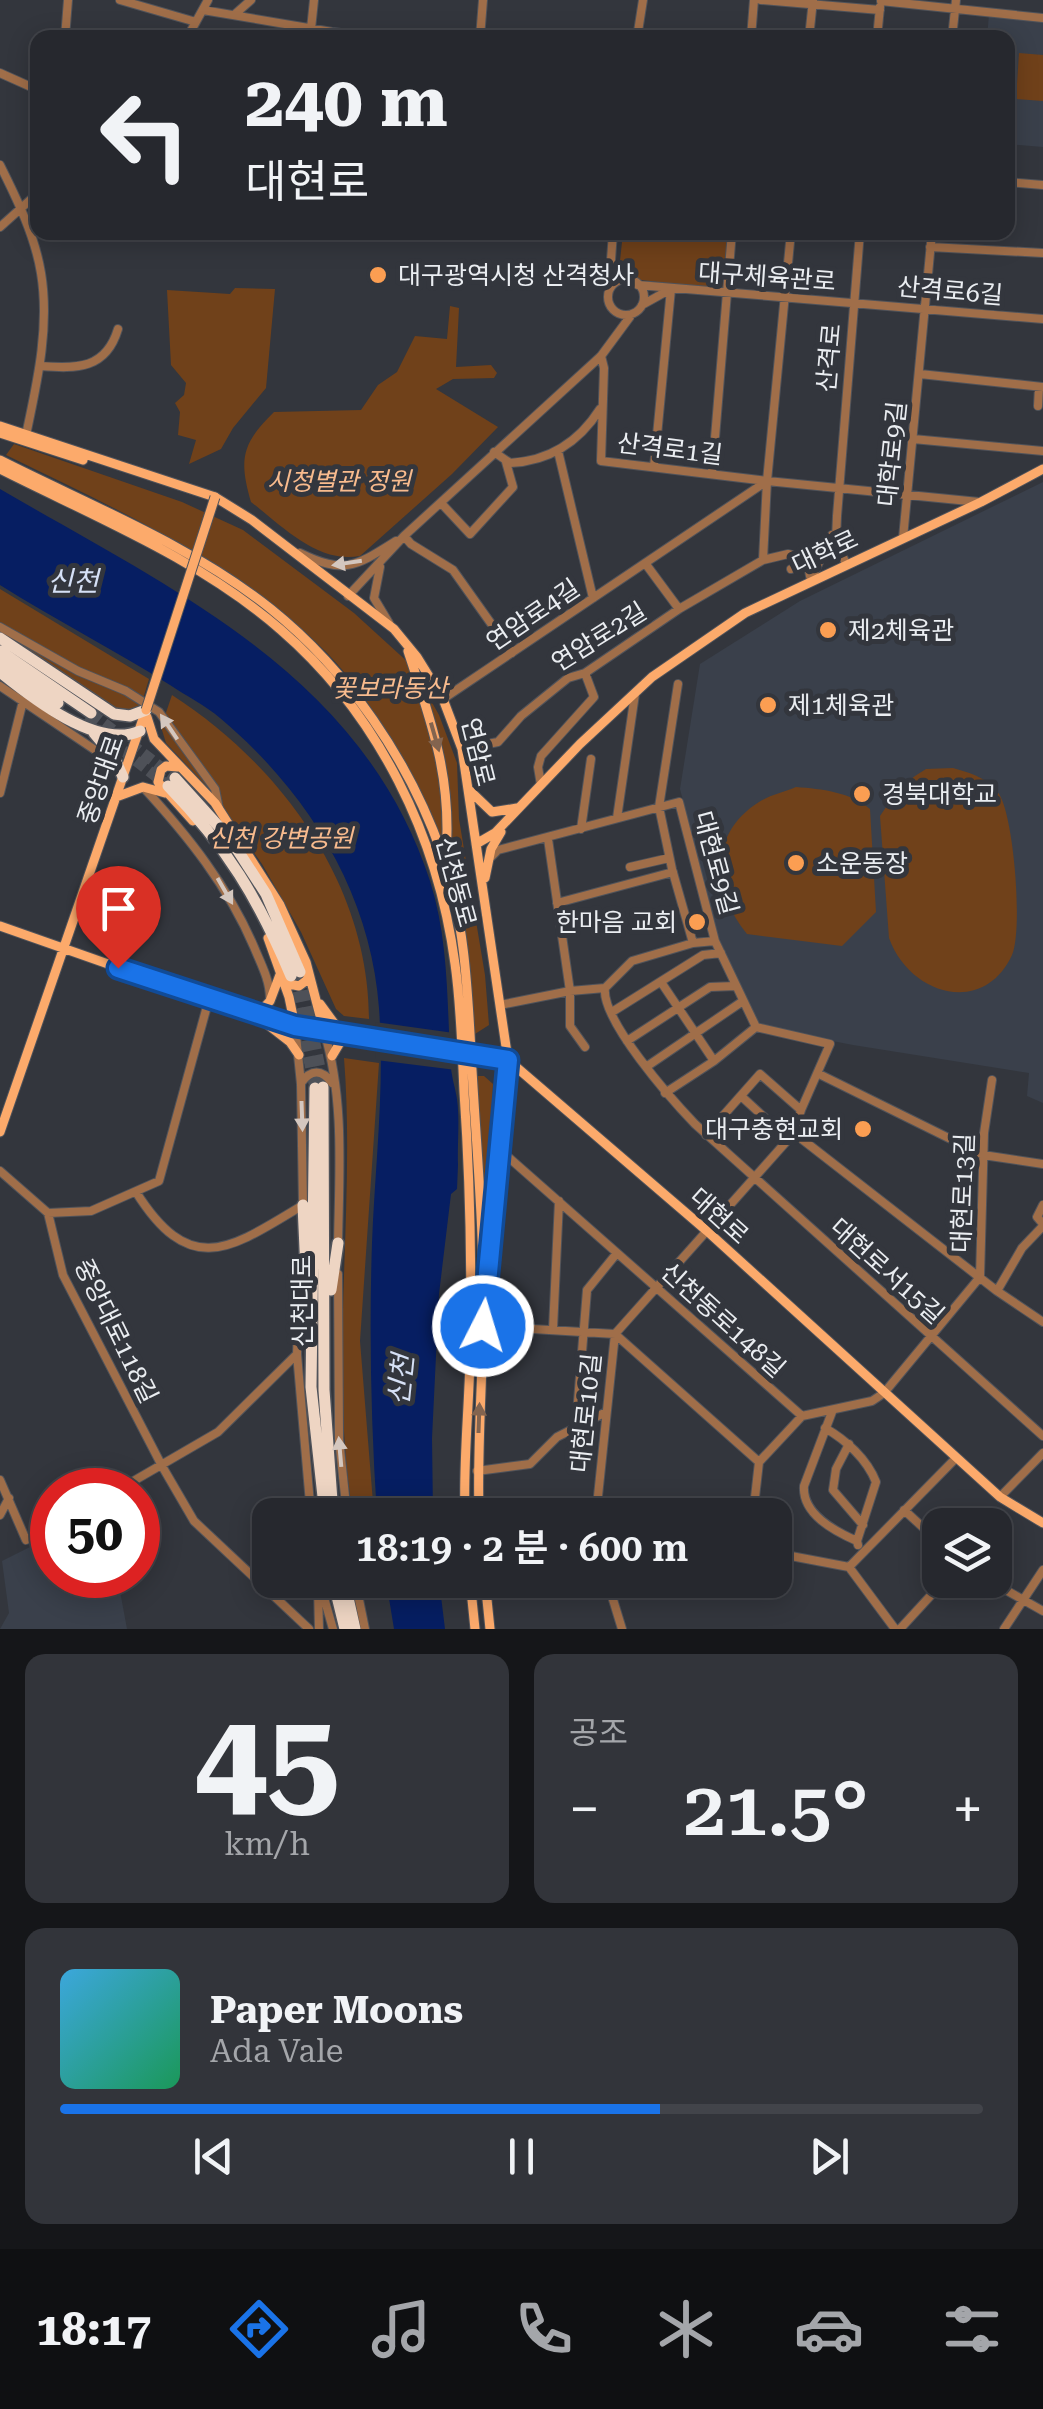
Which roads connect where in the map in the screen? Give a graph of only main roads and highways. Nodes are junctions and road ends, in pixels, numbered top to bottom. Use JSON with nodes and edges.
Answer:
{"nodes":[{"id":1,"x":0,"y":426,"type":"edge"},
{"id":2,"x":0,"y":434,"type":"edge"},
{"id":3,"x":0,"y":460,"type":"edge"},
{"id":4,"x":1043,"y":469,"type":"edge"},
{"id":5,"x":0,"y":470,"type":"edge"},
{"id":6,"x":159,"y":478,"type":"junction"},
{"id":7,"x":216,"y":497,"type":"junction"},
{"id":8,"x":0,"y":638,"type":"edge"},
{"id":9,"x":406,"y":644,"type":"junction"},
{"id":10,"x":0,"y":651,"type":"edge"},
{"id":11,"x":0,"y":662,"type":"edge"},
{"id":12,"x":0,"y":672,"type":"edge"},
{"id":13,"x":105,"y":705,"type":"junction"},
{"id":14,"x":146,"y":710,"type":"junction"},
{"id":15,"x":89,"y":724,"type":"junction"},
{"id":16,"x":140,"y":731,"type":"junction"},
{"id":17,"x":123,"y":777,"type":"junction"},
{"id":18,"x":172,"y":781,"type":"junction"},
{"id":19,"x":468,"y":788,"type":"junction"},
{"id":20,"x":116,"y":797,"type":"junction"},
{"id":21,"x":520,"y":807,"type":"junction"},
{"id":22,"x":504,"y":824,"type":"junction"},
{"id":23,"x":476,"y":844,"type":"junction"},
{"id":24,"x":438,"y":859,"type":"junction"},
{"id":25,"x":483,"y":891,"type":"junction"},
{"id":26,"x":0,"y":926,"type":"edge"},
{"id":27,"x":64,"y":948,"type":"junction"},
{"id":28,"x":295,"y":973,"type":"junction"},
{"id":29,"x":318,"y":1000,"type":"junction"},
{"id":30,"x":256,"y":1016,"type":"junction"},
{"id":31,"x":295,"y":1026,"type":"junction"},
{"id":32,"x":324,"y":1031,"type":"junction"},
{"id":33,"x":345,"y":1037,"type":"junction"},
{"id":34,"x":299,"y":1055,"type":"road end"},
{"id":35,"x":332,"y":1056,"type":"road end"},
{"id":36,"x":508,"y":1060,"type":"junction"},
{"id":37,"x":0,"y":1132,"type":"edge"},
{"id":38,"x":303,"y":1205,"type":"road end"},
{"id":39,"x":338,"y":1243,"type":"road end"},
{"id":40,"x":483,"y":1326,"type":"junction"},
{"id":41,"x":324,"y":1344,"type":"junction"},
{"id":42,"x":310,"y":1349,"type":"junction"},
{"id":43,"x":324,"y":1388,"type":"junction"},
{"id":44,"x":325,"y":1498,"type":"edge"},
{"id":45,"x":333,"y":1498,"type":"edge"},
{"id":46,"x":465,"y":1498,"type":"edge"},
{"id":47,"x":478,"y":1498,"type":"edge"},
{"id":48,"x":1043,"y":1523,"type":"edge"},
{"id":49,"x":334,"y":1598,"type":"edge"},
{"id":50,"x":351,"y":1598,"type":"edge"},
{"id":51,"x":472,"y":1598,"type":"edge"},
{"id":52,"x":486,"y":1598,"type":"edge"},
{"id":53,"x":361,"y":1627,"type":"edge"},
{"id":54,"x":337,"y":1628,"type":"edge"},
{"id":55,"x":476,"y":1629,"type":"edge"},
{"id":56,"x":490,"y":1629,"type":"edge"}],
"edges":[{"from":1,"to":6,"type":"main road","name":"연암로"},
{"from":2,"to":6,"type":"main road","name":"연암로"},
{"from":3,"to":24,"type":"main road","name":"신천동로"},
{"from":4,"to":21,"type":"main road","name":"대학로"},
{"from":5,"to":24,"type":"main road","name":"신천동로"},
{"from":6,"to":7,"type":"main road","name":"연암로"},
{"from":7,"to":9,"type":"main road","name":"연암로"},
{"from":7,"to":14,"type":"main road","name":"중앙대로","bridge":true},
{"from":8,"to":13,"type":"highway"},
{"from":9,"to":19,"type":"main road","name":"연암로"},
{"from":9,"to":24,"type":"main road","one_way":true},
{"from":10,"to":15,"type":"highway"},
{"from":11,"to":15,"type":"highway"},
{"from":12,"to":15,"type":"highway"},
{"from":13,"to":14,"type":"highway"},
{"from":13,"to":15,"type":"highway"},
{"from":14,"to":16,"type":"main road","name":"중앙대로"},
{"from":14,"to":18,"type":"main road"},
{"from":15,"to":16,"type":"highway"},
{"from":15,"to":17,"type":"highway"},
{"from":16,"to":17,"type":"main road","name":"중앙대로"},
{"from":17,"to":20,"type":"main road","name":"중앙대로"},
{"from":18,"to":20,"type":"main road"},
{"from":18,"to":28,"type":"highway"},
{"from":18,"to":28,"type":"main road"},
{"from":19,"to":21,"type":"main road"},
{"from":19,"to":23,"type":"main road","name":"연암로"},
{"from":20,"to":27,"type":"main road","name":"중앙대로"},
{"from":21,"to":22,"type":"main road","name":"대학로"},
{"from":22,"to":23,"type":"main road","name":"대학로"},
{"from":22,"to":25,"type":"main road"},
{"from":23,"to":25,"type":"main road","name":"연암로"},
{"from":24,"to":40,"type":"main road","name":"신천동로"},
{"from":24,"to":46,"type":"main road","name":"신천동로"},
{"from":25,"to":36,"type":"main road","name":"연암로"},
{"from":26,"to":27,"type":"main road"},
{"from":27,"to":30,"type":"main road"},
{"from":27,"to":37,"type":"main road","name":"중앙대로"},
{"from":28,"to":29,"type":"main road"},
{"from":28,"to":30,"type":"main road"},
{"from":28,"to":31,"type":"main road"},
{"from":29,"to":32,"type":"main road"},
{"from":29,"to":33,"type":"main road"},
{"from":30,"to":31,"type":"main road"},
{"from":30,"to":34,"type":"main road"},
{"from":31,"to":32,"type":"main road"},
{"from":32,"to":33,"type":"main road"},
{"from":33,"to":35,"type":"main road"},
{"from":33,"to":36,"type":"main road","bridge":true},
{"from":36,"to":40,"type":"main road","name":"연암로"},
{"from":36,"to":48,"type":"main road","name":"대현로"},
{"from":38,"to":42,"type":"highway"},
{"from":39,"to":41,"type":"highway"},
{"from":47,"to":40,"type":"main road","name":"신천동로","one_way":true},
{"from":41,"to":42,"type":"highway","name":"신천대로"},
{"from":41,"to":43,"type":"highway","name":"신천대로"},
{"from":42,"to":43,"type":"highway","name":"신천대로"},
{"from":43,"to":44,"type":"highway","name":"신천대로"},
{"from":43,"to":45,"type":"highway","name":"신천대로"},
{"from":49,"to":54,"type":"highway"},
{"from":50,"to":53,"type":"highway"},
{"from":51,"to":55,"type":"main road"},
{"from":52,"to":56,"type":"main road"}]}
